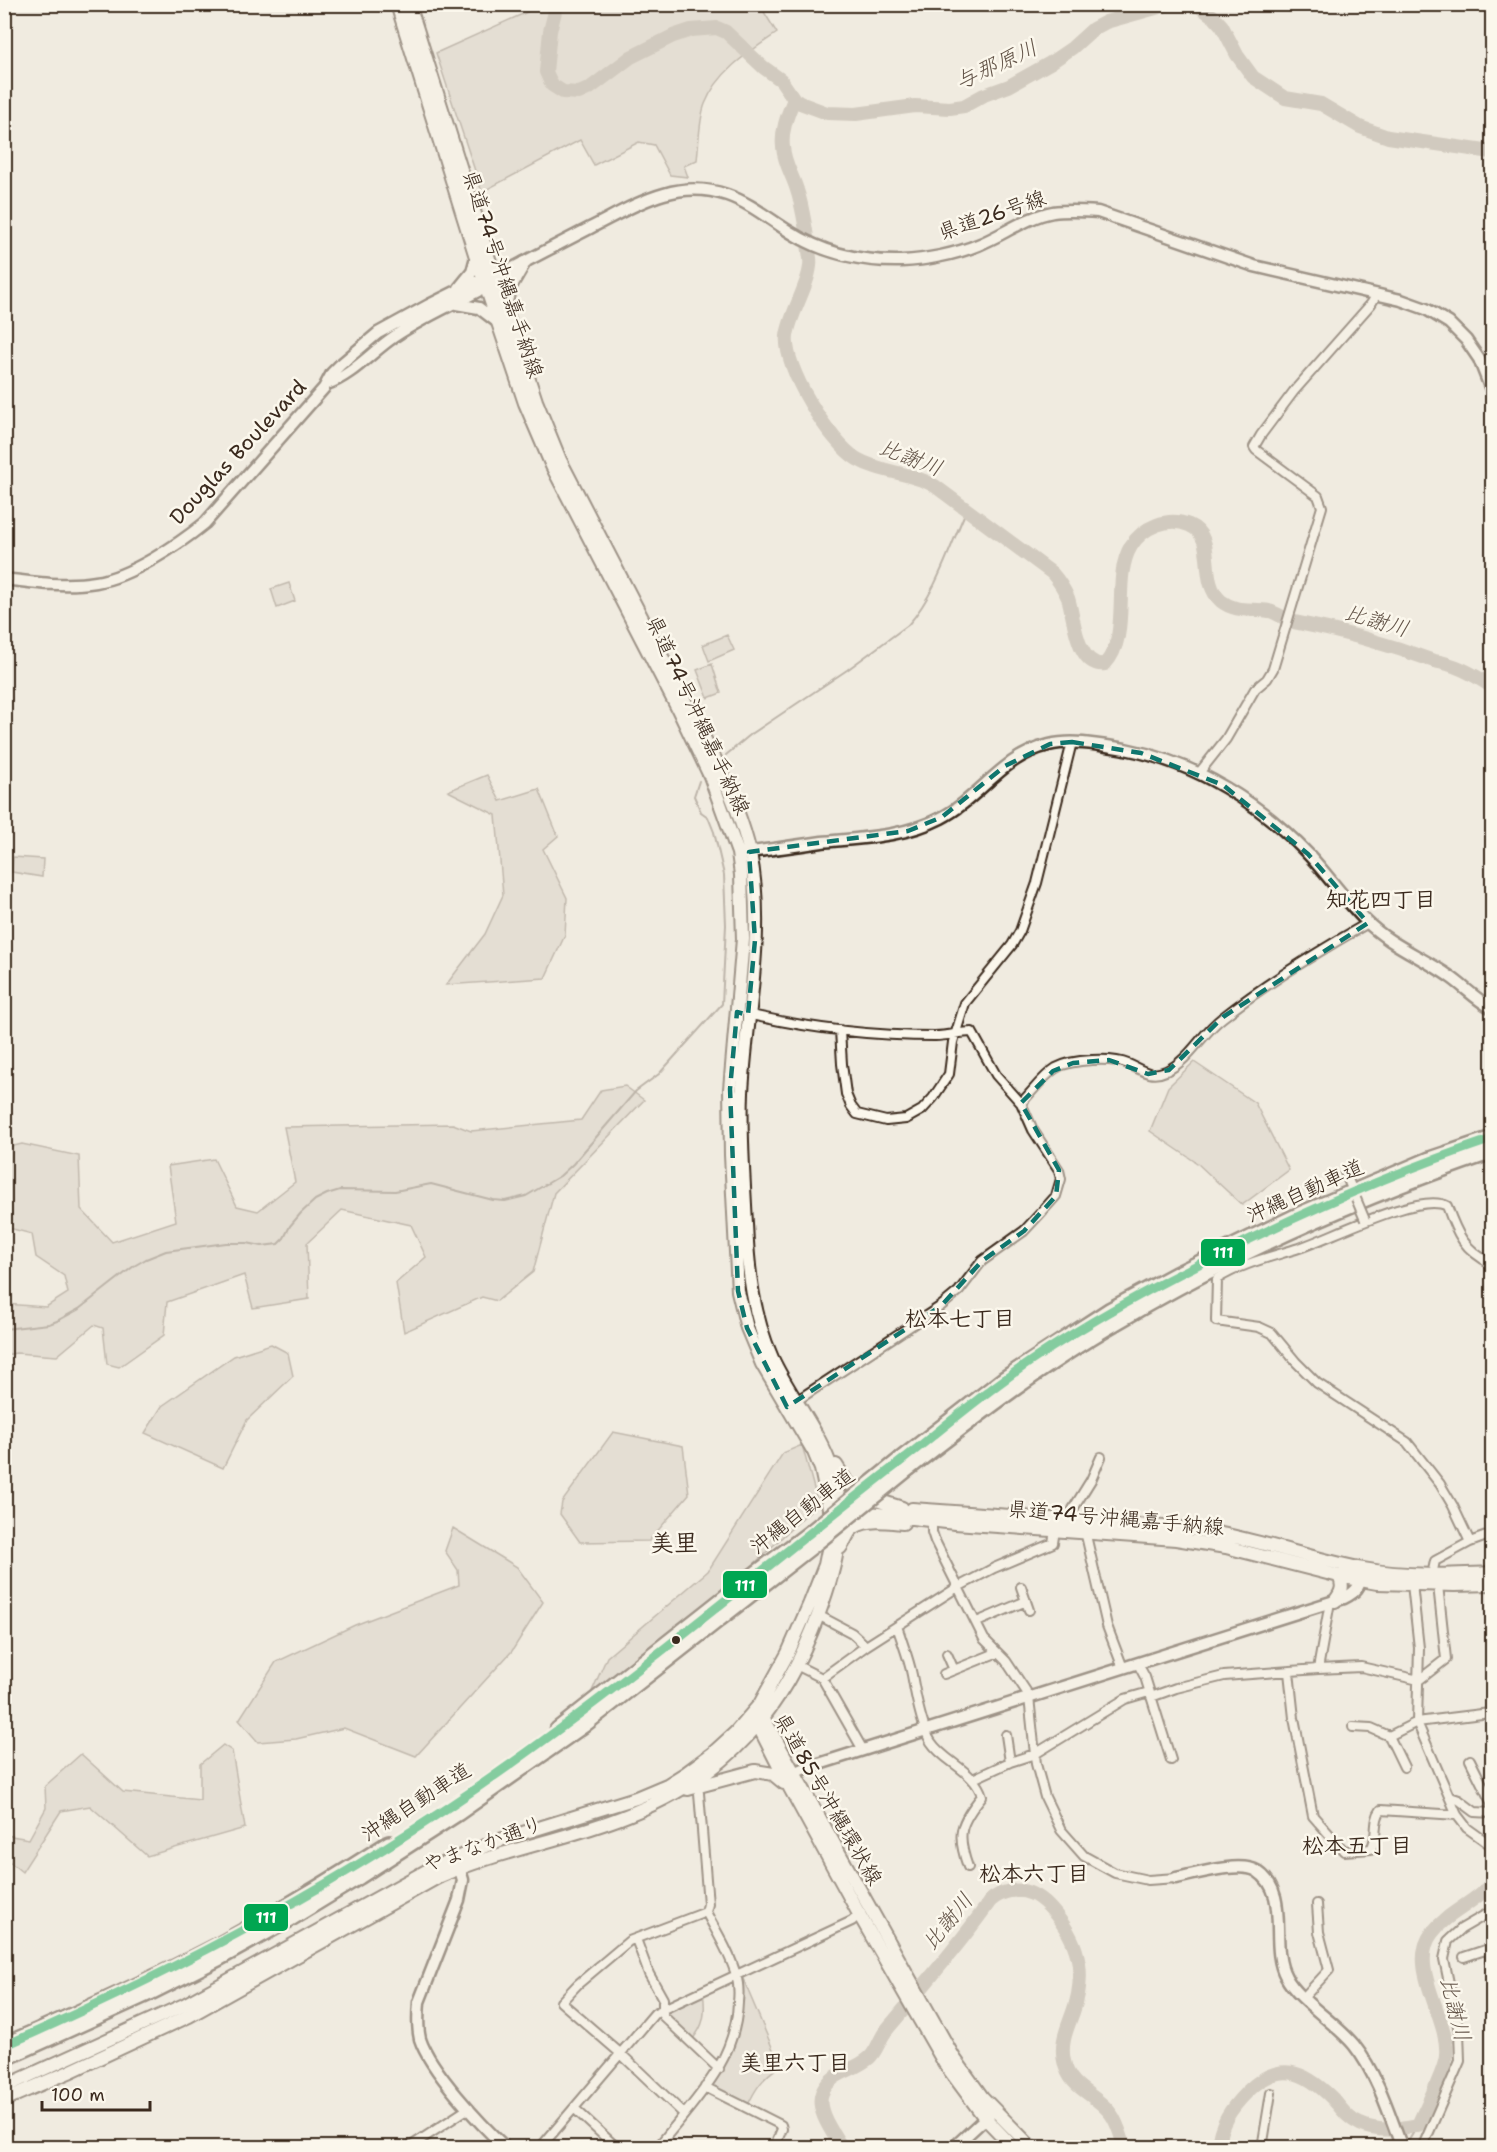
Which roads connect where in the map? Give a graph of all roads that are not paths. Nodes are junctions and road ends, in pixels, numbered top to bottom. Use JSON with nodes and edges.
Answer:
{"nodes":[{"id":1,"x":397,"y":4,"type":"edge"},
{"id":2,"x":408,"y":4,"type":"edge"},
{"id":3,"x":476,"y":256,"type":"junction"},
{"id":4,"x":524,"y":263,"type":"junction"},
{"id":5,"x":490,"y":280,"type":"junction"},
{"id":6,"x":457,"y":291,"type":"junction"},
{"id":7,"x":1377,"y":294,"type":"junction"},
{"id":8,"x":454,"y":304,"type":"junction"},
{"id":9,"x":505,"y":307,"type":"junction"},
{"id":10,"x":500,"y":325,"type":"junction"},
{"id":11,"x":325,"y":386,"type":"junction"},
{"id":12,"x":1492,"y":392,"type":"edge"},
{"id":13,"x":4,"y":579,"type":"edge"},
{"id":14,"x":1072,"y":742,"type":"junction"},
{"id":15,"x":1199,"y":773,"type":"junction"},
{"id":16,"x":744,"y":852,"type":"junction"},
{"id":17,"x":1368,"y":923,"type":"junction"},
{"id":18,"x":1492,"y":1008,"type":"edge"},
{"id":19,"x":743,"y":1013,"type":"junction"},
{"id":20,"x":840,"y":1030,"type":"junction"},
{"id":21,"x":955,"y":1035,"type":"junction"},
{"id":22,"x":1021,"y":1103,"type":"junction"},
{"id":23,"x":1492,"y":1139,"type":"edge"},
{"id":24,"x":1492,"y":1151,"type":"edge"},
{"id":25,"x":1344,"y":1170,"type":"dead end"},
{"id":26,"x":1365,"y":1220,"type":"junction"},
{"id":27,"x":1492,"y":1264,"type":"edge"},
{"id":28,"x":792,"y":1404,"type":"junction"},
{"id":29,"x":827,"y":1455,"type":"junction"},
{"id":30,"x":1101,"y":1457,"type":"dead end"},
{"id":31,"x":906,"y":1463,"type":"junction"},
{"id":32,"x":837,"y":1508,"type":"junction"},
{"id":33,"x":902,"y":1508,"type":"junction"},
{"id":34,"x":1074,"y":1521,"type":"junction"},
{"id":35,"x":932,"y":1522,"type":"junction"},
{"id":36,"x":1055,"y":1530,"type":"junction"},
{"id":37,"x":1085,"y":1531,"type":"junction"},
{"id":38,"x":1492,"y":1533,"type":"edge"},
{"id":39,"x":813,"y":1538,"type":"junction"},
{"id":40,"x":1470,"y":1542,"type":"junction"},
{"id":41,"x":839,"y":1549,"type":"junction"},
{"id":42,"x":1492,"y":1573,"type":"edge"},
{"id":43,"x":1362,"y":1575,"type":"junction"},
{"id":44,"x":1339,"y":1576,"type":"junction"},
{"id":45,"x":1435,"y":1580,"type":"junction"},
{"id":46,"x":1412,"y":1584,"type":"junction"},
{"id":47,"x":1492,"y":1584,"type":"edge"},
{"id":48,"x":958,"y":1587,"type":"junction"},
{"id":49,"x":1021,"y":1587,"type":"dead end"},
{"id":50,"x":1026,"y":1601,"type":"junction"},
{"id":51,"x":1332,"y":1601,"type":"junction"},
{"id":52,"x":1029,"y":1610,"type":"dead end"},
{"id":53,"x":818,"y":1615,"type":"junction"},
{"id":54,"x":976,"y":1622,"type":"junction"},
{"id":55,"x":897,"y":1626,"type":"junction"},
{"id":56,"x":866,"y":1646,"type":"junction"},
{"id":57,"x":996,"y":1653,"type":"junction"},
{"id":58,"x":947,"y":1654,"type":"dead end"},
{"id":59,"x":1138,"y":1664,"type":"junction"},
{"id":60,"x":796,"y":1665,"type":"junction"},
{"id":61,"x":1123,"y":1668,"type":"junction"},
{"id":62,"x":954,"y":1670,"type":"junction"},
{"id":63,"x":1318,"y":1670,"type":"junction"},
{"id":64,"x":1289,"y":1672,"type":"junction"},
{"id":65,"x":944,"y":1674,"type":"dead end"},
{"id":66,"x":822,"y":1678,"type":"junction"},
{"id":67,"x":1419,"y":1680,"type":"junction"},
{"id":68,"x":1150,"y":1694,"type":"junction"},
{"id":69,"x":1029,"y":1698,"type":"junction"},
{"id":70,"x":1490,"y":1713,"type":"dead end"},
{"id":71,"x":758,"y":1719,"type":"junction"},
{"id":72,"x":1418,"y":1722,"type":"junction"},
{"id":73,"x":1353,"y":1727,"type":"dead end"},
{"id":74,"x":927,"y":1730,"type":"junction"},
{"id":75,"x":1006,"y":1735,"type":"dead end"},
{"id":76,"x":1389,"y":1736,"type":"junction"},
{"id":77,"x":863,"y":1750,"type":"junction"},
{"id":78,"x":1035,"y":1754,"type":"junction"},
{"id":79,"x":1171,"y":1760,"type":"dead end"},
{"id":80,"x":1470,"y":1760,"type":"dead end"},
{"id":81,"x":1010,"y":1762,"type":"junction"},
{"id":82,"x":1404,"y":1767,"type":"dead end"},
{"id":83,"x":973,"y":1779,"type":"junction"},
{"id":84,"x":792,"y":1782,"type":"junction"},
{"id":85,"x":697,"y":1788,"type":"junction"},
{"id":86,"x":682,"y":1790,"type":"junction"},
{"id":87,"x":1450,"y":1797,"type":"junction"},
{"id":88,"x":1492,"y":1804,"type":"edge"},
{"id":89,"x":1492,"y":1813,"type":"edge"},
{"id":90,"x":1458,"y":1815,"type":"junction"},
{"id":91,"x":1492,"y":1846,"type":"edge"},
{"id":92,"x":458,"y":1863,"type":"junction"},
{"id":93,"x":968,"y":1867,"type":"dead end"},
{"id":94,"x":1176,"y":1878,"type":"joint"},
{"id":95,"x":1317,"y":1904,"type":"dead end"},
{"id":96,"x":864,"y":1911,"type":"junction"},
{"id":97,"x":1492,"y":1911,"type":"edge"},
{"id":98,"x":706,"y":1912,"type":"junction"},
{"id":99,"x":636,"y":1939,"type":"junction"},
{"id":100,"x":1464,"y":1957,"type":"dead end"},
{"id":101,"x":1492,"y":1965,"type":"edge"},
{"id":102,"x":736,"y":1976,"type":"junction"},
{"id":103,"x":1304,"y":1997,"type":"junction"},
{"id":104,"x":187,"y":2010,"type":"junction"},
{"id":105,"x":662,"y":2011,"type":"junction"},
{"id":106,"x":4,"y":2046,"type":"edge"},
{"id":107,"x":620,"y":2053,"type":"junction"},
{"id":108,"x":4,"y":2058,"type":"edge"},
{"id":109,"x":719,"y":2069,"type":"junction"},
{"id":110,"x":4,"y":2087,"type":"edge"},
{"id":111,"x":705,"y":2087,"type":"junction"},
{"id":112,"x":1271,"y":2092,"type":"dead end"},
{"id":113,"x":4,"y":2100,"type":"edge"},
{"id":114,"x":469,"y":2108,"type":"junction"},
{"id":115,"x":574,"y":2108,"type":"junction"},
{"id":116,"x":684,"y":2114,"type":"junction"},
{"id":117,"x":990,"y":2114,"type":"junction"},
{"id":118,"x":408,"y":2148,"type":"edge"},
{"id":119,"x":506,"y":2148,"type":"edge"},
{"id":120,"x":540,"y":2148,"type":"edge"},
{"id":121,"x":616,"y":2148,"type":"edge"},
{"id":122,"x":657,"y":2148,"type":"edge"},
{"id":123,"x":774,"y":2148,"type":"edge"},
{"id":124,"x":954,"y":2148,"type":"edge"},
{"id":125,"x":1014,"y":2148,"type":"edge"},
{"id":126,"x":1032,"y":2148,"type":"edge"},
{"id":127,"x":1262,"y":2148,"type":"edge"},
{"id":128,"x":1402,"y":2148,"type":"edge"},
{"id":129,"x":1422,"y":2148,"type":"edge"}],
"edges":[{"from":1,"to":3,"type":"main road","name":"県道74号沖縄嘉手納線"},
{"from":2,"to":5,"type":"main road","name":"県道74号沖縄嘉手納線"},
{"from":3,"to":5,"type":"main road","name":"県道74号沖縄嘉手納線"},
{"from":3,"to":6,"type":"street","name":"Douglas Boulevard"},
{"from":4,"to":5,"type":"street","name":"県道26号線"},
{"from":4,"to":7,"type":"street","name":"県道26号線"},
{"from":4,"to":9,"type":"main road"},
{"from":5,"to":6,"type":"street","name":"Douglas Boulevard"},
{"from":5,"to":8,"type":"street","name":"Douglas Boulevard"},
{"from":5,"to":9,"type":"main road","name":"県道74号沖縄嘉手納線"},
{"from":5,"to":10,"type":"main road","name":"県道74号沖縄嘉手納線"},
{"from":6,"to":11,"type":"street","name":"Douglas Boulevard"},
{"from":7,"to":12,"type":"street","name":"県道26号線"},
{"from":7,"to":15,"type":"street"},
{"from":8,"to":10,"type":"street"},
{"from":8,"to":11,"type":"street","name":"Douglas Boulevard"},
{"from":9,"to":16,"type":"main road","name":"県道74号沖縄嘉手納線"},
{"from":10,"to":16,"type":"main road","name":"県道74号沖縄嘉手納線"},
{"from":11,"to":13,"type":"street","name":"Douglas Boulevard"},
{"from":14,"to":15,"type":"street"},
{"from":14,"to":16,"type":"street"},
{"from":14,"to":21,"type":"street"},
{"from":15,"to":17,"type":"street"},
{"from":16,"to":19,"type":"main road","name":"県道74号沖縄嘉手納線"},
{"from":17,"to":18,"type":"street"},
{"from":17,"to":22,"type":"street"},
{"from":19,"to":20,"type":"street"},
{"from":19,"to":28,"type":"main road","name":"県道74号沖縄嘉手納線"},
{"from":20,"to":21,"type":"street"},
{"from":20,"to":21,"type":"street"},
{"from":21,"to":22,"type":"street"},
{"from":22,"to":28,"type":"street"},
{"from":23,"to":31,"type":"highway","name":"沖縄自動車道"},
{"from":24,"to":31,"type":"highway","name":"沖縄自動車道"},
{"from":25,"to":26,"type":"street","bridge":true},
{"from":26,"to":27,"type":"street"},
{"from":26,"to":40,"type":"street"},
{"from":28,"to":29,"type":"main road","name":"県道74号沖縄嘉手納線"},
{"from":28,"to":32,"type":"main road","name":"県道74号沖縄嘉手納線"},
{"from":29,"to":32,"type":"main road","name":"県道74号沖縄嘉手納線"},
{"from":29,"to":33,"type":"main road"},
{"from":30,"to":34,"type":"street"},
{"from":31,"to":39,"type":"highway","name":"沖縄自動車道","bridge":true},
{"from":32,"to":33,"type":"main road","name":"県道74号沖縄嘉手納線"},
{"from":32,"to":35,"type":"main road","name":"県道74号沖縄嘉手納線"},
{"from":32,"to":41,"type":"main road","name":"やまなか通り"},
{"from":32,"to":71,"type":"main road","name":"やまなか通り"},
{"from":33,"to":34,"type":"main road","name":"県道74号沖縄嘉手納線"},
{"from":34,"to":37,"type":"street"},
{"from":34,"to":43,"type":"main road","name":"県道74号沖縄嘉手納線"},
{"from":35,"to":36,"type":"main road","name":"県道74号沖縄嘉手納線"},
{"from":35,"to":41,"type":"main road"},
{"from":35,"to":48,"type":"street"},
{"from":36,"to":37,"type":"main road","name":"県道74号沖縄嘉手納線"},
{"from":36,"to":48,"type":"street"},
{"from":37,"to":44,"type":"main road","name":"県道74号沖縄嘉手納線"},
{"from":37,"to":61,"type":"street"},
{"from":38,"to":40,"type":"street"},
{"from":39,"to":106,"type":"highway","name":"沖縄自動車道"},
{"from":39,"to":108,"type":"highway","name":"沖縄自動車道"},
{"from":40,"to":45,"type":"street"},
{"from":41,"to":53,"type":"main road","name":"やまなか通り"},
{"from":42,"to":45,"type":"main road","name":"県道74号沖縄嘉手納線"},
{"from":43,"to":44,"type":"main road","name":"県道74号沖縄嘉手納線"},
{"from":43,"to":45,"type":"main road","name":"県道74号沖縄嘉手納線"},
{"from":43,"to":46,"type":"main road","name":"県道74号沖縄嘉手納線"},
{"from":43,"to":51,"type":"street"},
{"from":44,"to":51,"type":"main road"},
{"from":45,"to":46,"type":"main road","name":"県道74号沖縄嘉手納線"},
{"from":45,"to":47,"type":"main road","name":"県道74号沖縄嘉手納線"},
{"from":45,"to":67,"type":"street"},
{"from":46,"to":67,"type":"street"},
{"from":48,"to":54,"type":"street"},
{"from":48,"to":55,"type":"street"},
{"from":49,"to":50,"type":"street"},
{"from":50,"to":52,"type":"street"},
{"from":50,"to":54,"type":"street"},
{"from":51,"to":59,"type":"street"},
{"from":51,"to":63,"type":"street"},
{"from":53,"to":56,"type":"street"},
{"from":53,"to":60,"type":"main road","name":"やまなか通り"},
{"from":54,"to":57,"type":"street"},
{"from":55,"to":56,"type":"street"},
{"from":55,"to":74,"type":"street"},
{"from":56,"to":66,"type":"street"},
{"from":57,"to":62,"type":"street"},
{"from":57,"to":69,"type":"street"},
{"from":58,"to":62,"type":"street"},
{"from":59,"to":61,"type":"street"},
{"from":59,"to":68,"type":"street"},
{"from":60,"to":66,"type":"street"},
{"from":60,"to":71,"type":"main road","name":"やまなか通り"},
{"from":61,"to":69,"type":"street"},
{"from":62,"to":65,"type":"street"},
{"from":63,"to":64,"type":"street"},
{"from":63,"to":67,"type":"street"},
{"from":64,"to":68,"type":"street"},
{"from":64,"to":90,"type":"street"},
{"from":66,"to":77,"type":"street"},
{"from":67,"to":72,"type":"street"},
{"from":68,"to":78,"type":"street"},
{"from":68,"to":79,"type":"street"},
{"from":69,"to":74,"type":"street"},
{"from":69,"to":78,"type":"street"},
{"from":70,"to":72,"type":"street"},
{"from":71,"to":84,"type":"main road","name":"県道85号沖縄環状線"},
{"from":71,"to":86,"type":"main road","name":"やまなか通り"},
{"from":71,"to":92,"type":"main road","name":"やまなか通り"},
{"from":72,"to":76,"type":"street"},
{"from":72,"to":87,"type":"street"},
{"from":73,"to":76,"type":"street"},
{"from":74,"to":77,"type":"street"},
{"from":74,"to":83,"type":"street"},
{"from":75,"to":81,"type":"street"},
{"from":76,"to":82,"type":"street"},
{"from":77,"to":84,"type":"street"},
{"from":78,"to":81,"type":"street"},
{"from":78,"to":94,"type":"street"},
{"from":80,"to":88,"type":"street"},
{"from":81,"to":83,"type":"street"},
{"from":83,"to":93,"type":"street"},
{"from":84,"to":85,"type":"main road"},
{"from":84,"to":96,"type":"main road","name":"県道85号沖縄環状線"},
{"from":85,"to":86,"type":"main road"},
{"from":85,"to":98,"type":"street"},
{"from":86,"to":92,"type":"main road","name":"やまなか通り"},
{"from":87,"to":89,"type":"street"},
{"from":87,"to":90,"type":"street"},
{"from":90,"to":91,"type":"street"},
{"from":92,"to":104,"type":"main road","name":"やまなか通り"},
{"from":92,"to":114,"type":"street"},
{"from":94,"to":103,"type":"street"},
{"from":95,"to":103,"type":"street"},
{"from":96,"to":102,"type":"street"},
{"from":96,"to":117,"type":"main road","name":"県道85号沖縄環状線"},
{"from":97,"to":129,"type":"street"},
{"from":98,"to":99,"type":"street"},
{"from":98,"to":102,"type":"street"},
{"from":99,"to":105,"type":"street"},
{"from":99,"to":107,"type":"street"},
{"from":100,"to":101,"type":"street"},
{"from":102,"to":105,"type":"street"},
{"from":102,"to":109,"type":"street"},
{"from":103,"to":128,"type":"street"},
{"from":104,"to":110,"type":"main road","name":"やまなか通り"},
{"from":104,"to":113,"type":"main road","name":"やまなか通り"},
{"from":105,"to":107,"type":"street"},
{"from":105,"to":109,"type":"street"},
{"from":107,"to":115,"type":"street"},
{"from":107,"to":116,"type":"street"},
{"from":109,"to":111,"type":"street"},
{"from":111,"to":116,"type":"street"},
{"from":111,"to":123,"type":"street"},
{"from":112,"to":127,"type":"street"},
{"from":114,"to":118,"type":"street"},
{"from":114,"to":119,"type":"street"},
{"from":115,"to":120,"type":"street"},
{"from":115,"to":121,"type":"street"},
{"from":116,"to":122,"type":"street"},
{"from":117,"to":124,"type":"street"},
{"from":117,"to":125,"type":"main road","name":"県道85号沖縄環状線"},
{"from":117,"to":126,"type":"main road","name":"県道85号沖縄環状線"}]}
